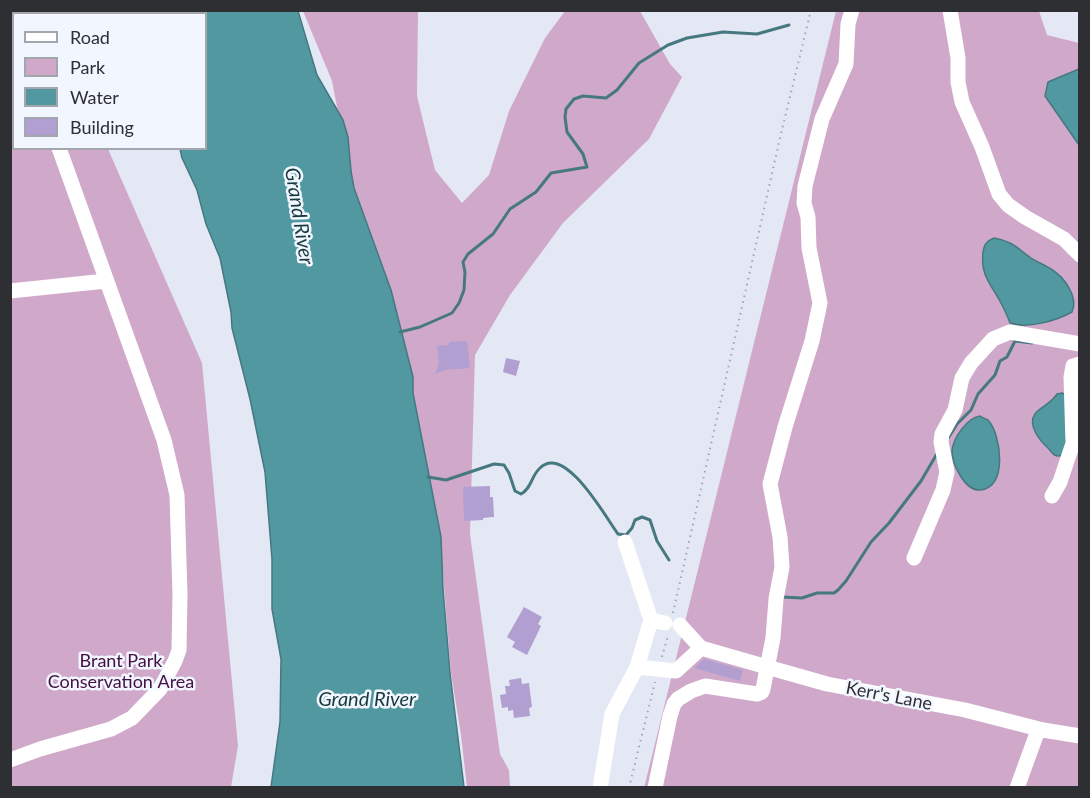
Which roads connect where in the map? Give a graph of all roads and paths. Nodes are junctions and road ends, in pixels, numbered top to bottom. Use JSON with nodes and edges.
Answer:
{"nodes":[{"id":1,"x":811,"y":10,"type":"edge"},
{"id":2,"x":852,"y":10,"type":"edge"},
{"id":3,"x":950,"y":10,"type":"edge"},
{"id":4,"x":60,"y":150,"type":"edge"},
{"id":5,"x":1080,"y":255,"type":"edge"},
{"id":6,"x":106,"y":281,"type":"junction"},
{"id":7,"x":10,"y":291,"type":"edge"},
{"id":8,"x":1080,"y":344,"type":"edge"},
{"id":9,"x":1080,"y":364,"type":"edge"},
{"id":10,"x":1052,"y":496,"type":"dead end"},
{"id":11,"x":625,"y":542,"type":"dead end"},
{"id":12,"x":914,"y":558,"type":"dead end"},
{"id":13,"x":668,"y":623,"type":"junction"},
{"id":14,"x":701,"y":648,"type":"junction"},
{"id":15,"x":637,"y":667,"type":"junction"},
{"id":16,"x":767,"y":668,"type":"junction"},
{"id":17,"x":659,"y":669,"type":"junction"},
{"id":18,"x":1037,"y":733,"type":"dead end"},
{"id":19,"x":1080,"y":736,"type":"edge"},
{"id":20,"x":10,"y":760,"type":"edge"},
{"id":21,"x":600,"y":788,"type":"edge"},
{"id":22,"x":629,"y":788,"type":"edge"},
{"id":23,"x":655,"y":788,"type":"edge"},
{"id":24,"x":1017,"y":788,"type":"edge"}],
"edges":[{"from":1,"to":13,"type":"path"},
{"from":2,"to":16,"type":"street"},
{"from":3,"to":5,"type":"street"},
{"from":4,"to":6,"type":"street"},
{"from":6,"to":7,"type":"street"},
{"from":6,"to":20,"type":"street"},
{"from":8,"to":12,"type":"street"},
{"from":9,"to":10,"type":"street"},
{"from":11,"to":13,"type":"street"},
{"from":13,"to":14,"type":"street"},
{"from":13,"to":15,"type":"street"},
{"from":13,"to":17,"type":"path"},
{"from":14,"to":16,"type":"street","name":"Kerr's Lane"},
{"from":14,"to":17,"type":"street"},
{"from":15,"to":17,"type":"street"},
{"from":15,"to":21,"type":"street"},
{"from":16,"to":19,"type":"street","name":"Kerr's Lane"},
{"from":16,"to":23,"type":"street"},
{"from":17,"to":22,"type":"path"},
{"from":18,"to":24,"type":"street"}]}
